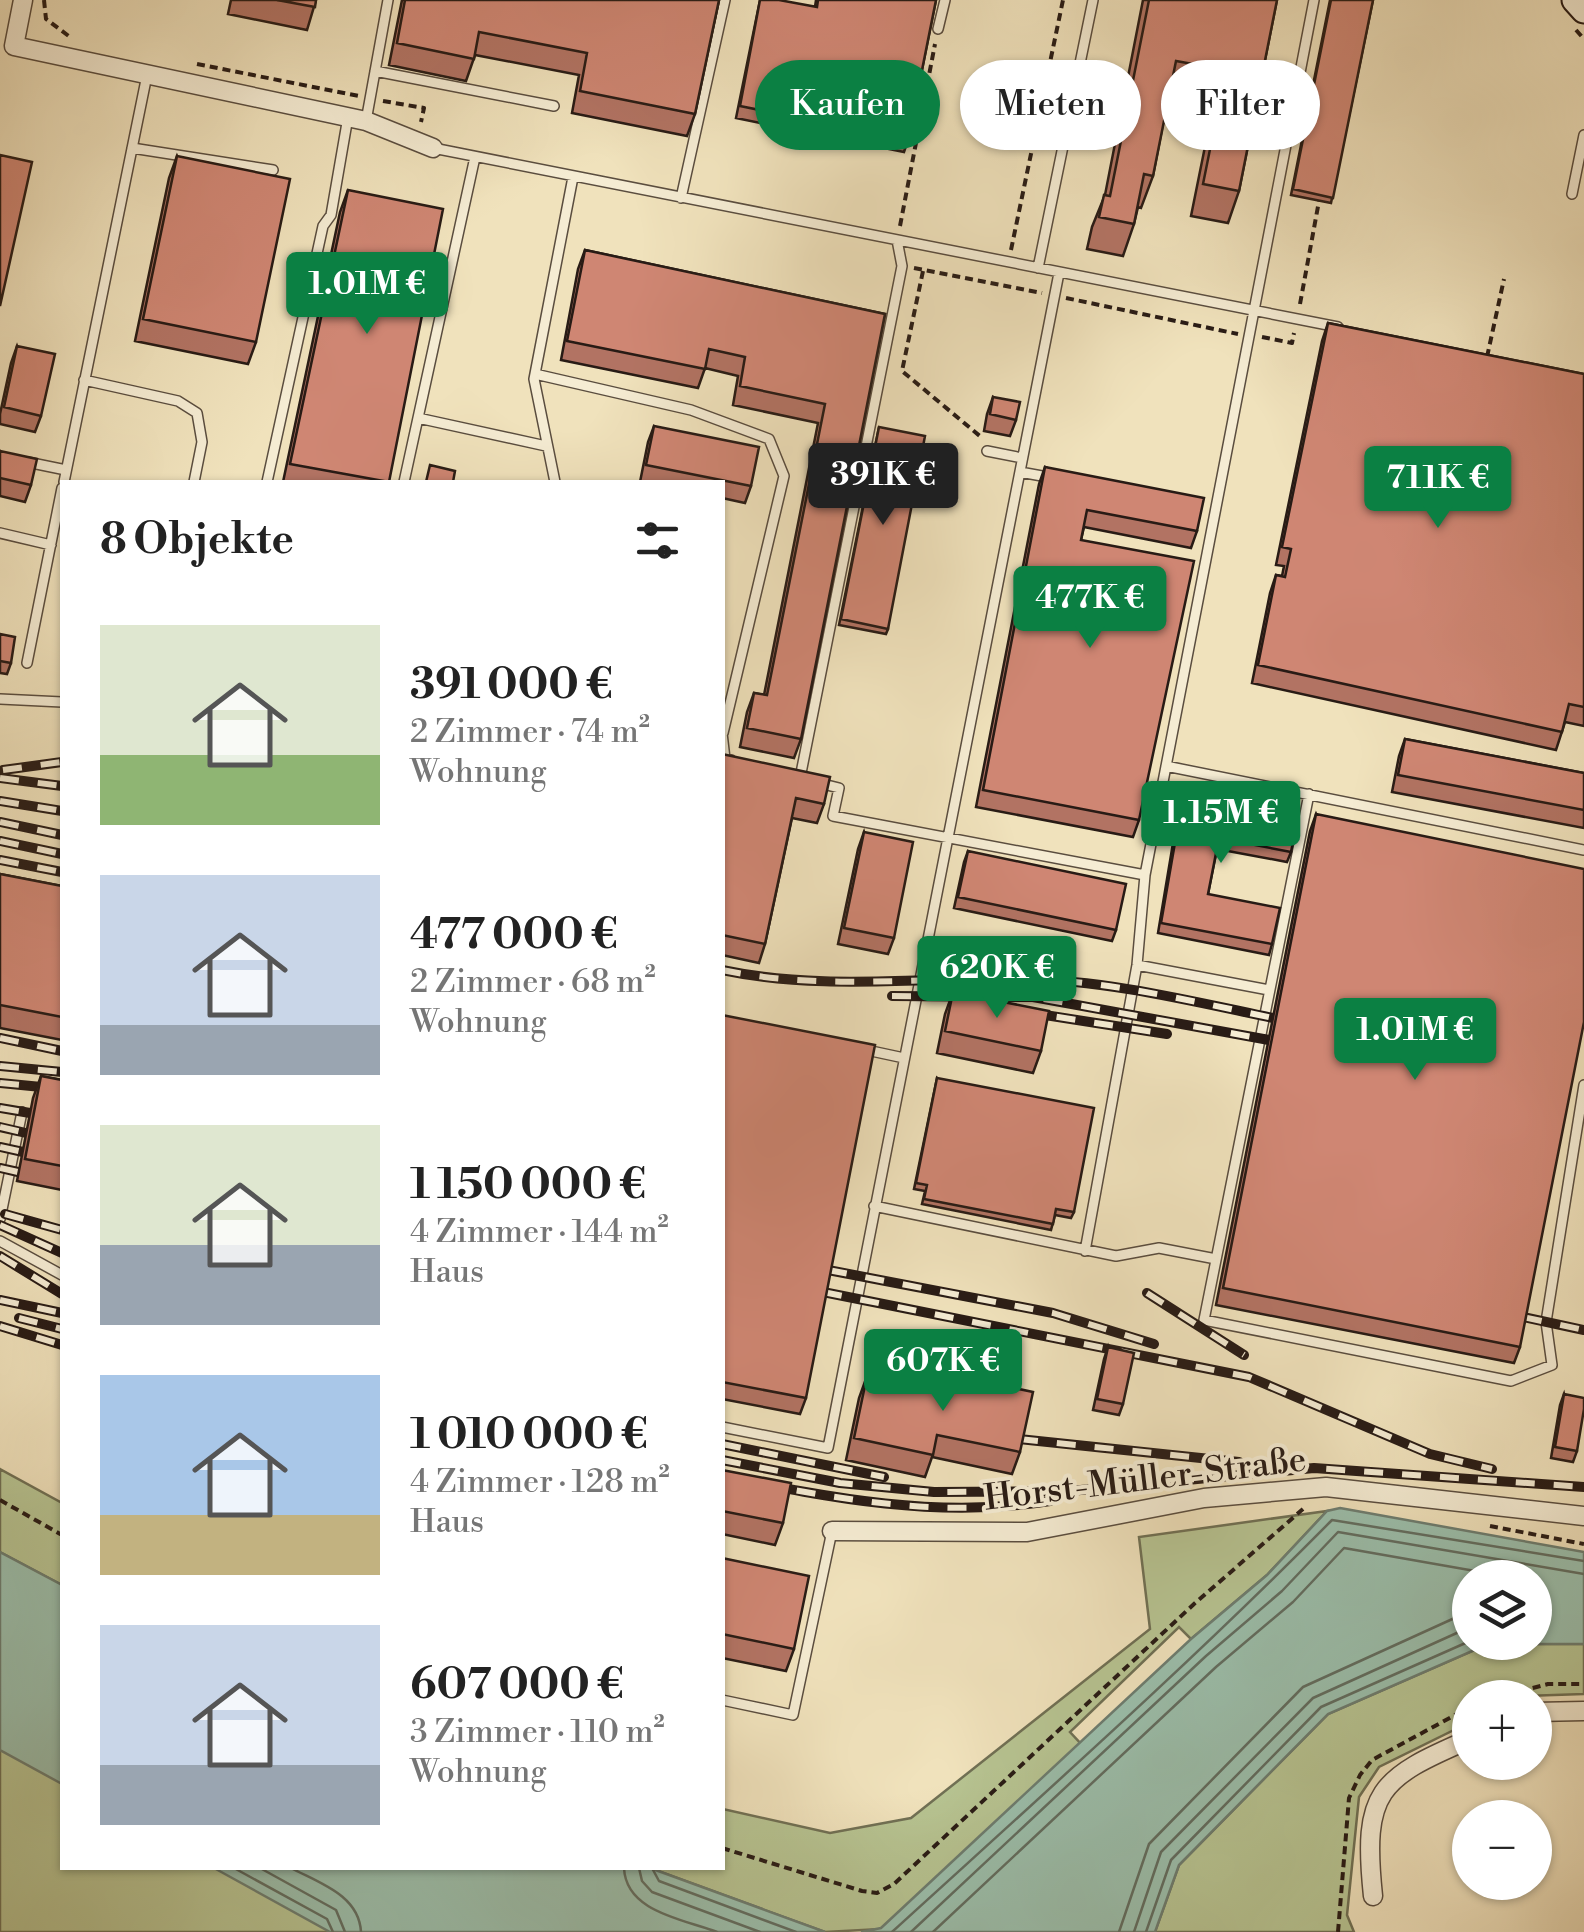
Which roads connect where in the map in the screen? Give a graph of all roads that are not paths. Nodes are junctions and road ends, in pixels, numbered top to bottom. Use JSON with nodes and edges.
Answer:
{"nodes":[{"id":1,"x":23,"y":0,"type":"edge"},
{"id":2,"x":388,"y":0,"type":"edge"},
{"id":3,"x":725,"y":0,"type":"edge"},
{"id":4,"x":945,"y":0,"type":"edge"},
{"id":5,"x":1092,"y":0,"type":"edge"},
{"id":6,"x":1314,"y":0,"type":"edge"},
{"id":7,"x":1575,"y":0,"type":"edge"},
{"id":8,"x":1584,"y":10,"type":"edge"},
{"id":9,"x":938,"y":29,"type":"road end"},
{"id":10,"x":7,"y":48,"type":"edge"},
{"id":11,"x":375,"y":71,"type":"junction"},
{"id":12,"x":147,"y":74,"type":"junction"},
{"id":13,"x":554,"y":106,"type":"dead end"},
{"id":14,"x":357,"y":119,"type":"junction"},
{"id":15,"x":1584,"y":135,"type":"edge"},
{"id":16,"x":425,"y":144,"type":"joint"},
{"id":17,"x":132,"y":148,"type":"junction"},
{"id":18,"x":475,"y":157,"type":"junction"},
{"id":19,"x":273,"y":170,"type":"dead end"},
{"id":20,"x":573,"y":176,"type":"junction"},
{"id":21,"x":1572,"y":194,"type":"dead end"},
{"id":22,"x":681,"y":198,"type":"junction"},
{"id":23,"x":897,"y":240,"type":"junction"},
{"id":24,"x":1038,"y":268,"type":"junction"},
{"id":25,"x":1059,"y":272,"type":"junction"},
{"id":26,"x":1252,"y":309,"type":"junction"},
{"id":27,"x":1354,"y":330,"type":"edge"},
{"id":28,"x":535,"y":374,"type":"junction"},
{"id":29,"x":84,"y":380,"type":"junction"},
{"id":30,"x":418,"y":418,"type":"junction"},
{"id":31,"x":546,"y":446,"type":"junction"},
{"id":32,"x":987,"y":451,"type":"dead end"},
{"id":33,"x":1022,"y":458,"type":"junction"},
{"id":34,"x":19,"y":460,"type":"edge"},
{"id":35,"x":66,"y":470,"type":"junction"},
{"id":36,"x":1020,"y":472,"type":"junction"},
{"id":37,"x":64,"y":480,"type":"edge"},
{"id":38,"x":194,"y":480,"type":"edge"},
{"id":39,"x":267,"y":480,"type":"edge"},
{"id":40,"x":404,"y":480,"type":"edge"},
{"id":41,"x":554,"y":480,"type":"edge"},
{"id":42,"x":1059,"y":480,"type":"edge"},
{"id":43,"x":60,"y":500,"type":"edge"},
{"id":44,"x":0,"y":533,"type":"edge"},
{"id":45,"x":51,"y":545,"type":"junction"},
{"id":46,"x":27,"y":663,"type":"dead end"},
{"id":47,"x":0,"y":699,"type":"edge"},
{"id":48,"x":60,"y":702,"type":"edge"},
{"id":49,"x":725,"y":725,"type":"edge"},
{"id":50,"x":725,"y":759,"type":"edge"},
{"id":51,"x":744,"y":764,"type":"edge"},
{"id":52,"x":1166,"y":766,"type":"junction"},
{"id":53,"x":781,"y":773,"type":"edge"},
{"id":54,"x":800,"y":778,"type":"junction"},
{"id":55,"x":1309,"y":794,"type":"junction"},
{"id":56,"x":948,"y":836,"type":"junction"},
{"id":57,"x":1584,"y":850,"type":"edge"},
{"id":58,"x":1145,"y":875,"type":"junction"},
{"id":59,"x":1137,"y":965,"type":"junction"},
{"id":60,"x":1269,"y":990,"type":"junction"},
{"id":61,"x":849,"y":1046,"type":"edge"},
{"id":62,"x":904,"y":1058,"type":"junction"},
{"id":63,"x":1584,"y":1086,"type":"edge"},
{"id":64,"x":22,"y":1112,"type":"dead end"},
{"id":65,"x":874,"y":1206,"type":"junction"},
{"id":66,"x":0,"y":1219,"type":"edge"},
{"id":67,"x":0,"y":1240,"type":"edge"},
{"id":68,"x":1085,"y":1250,"type":"junction"},
{"id":69,"x":1216,"y":1259,"type":"junction"},
{"id":70,"x":60,"y":1274,"type":"edge"},
{"id":71,"x":725,"y":1428,"type":"edge"},
{"id":72,"x":1584,"y":1516,"type":"edge"},
{"id":73,"x":832,"y":1531,"type":"joint"},
{"id":74,"x":725,"y":1701,"type":"edge"},
{"id":75,"x":1584,"y":1711,"type":"edge"},
{"id":76,"x":1552,"y":1712,"type":"edge"},
{"id":77,"x":1452,"y":1747,"type":"edge"},
{"id":78,"x":1373,"y":1896,"type":"dead end"}],
"edges":[{"from":1,"to":10,"type":"street"},
{"from":2,"to":11,"type":"lane"},
{"from":3,"to":22,"type":"lane"},
{"from":4,"to":9,"type":"lane"},
{"from":5,"to":24,"type":"lane"},
{"from":6,"to":26,"type":"lane"},
{"from":7,"to":8,"type":"main road"},
{"from":10,"to":12,"type":"street"},
{"from":11,"to":13,"type":"lane"},
{"from":11,"to":14,"type":"lane"},
{"from":12,"to":14,"type":"street"},
{"from":12,"to":17,"type":"lane"},
{"from":14,"to":16,"type":"street"},
{"from":14,"to":39,"type":"lane"},
{"from":15,"to":21,"type":"lane"},
{"from":16,"to":18,"type":"lane"},
{"from":17,"to":19,"type":"lane"},
{"from":17,"to":29,"type":"lane"},
{"from":18,"to":20,"type":"lane"},
{"from":18,"to":30,"type":"lane"},
{"from":20,"to":22,"type":"lane"},
{"from":20,"to":28,"type":"lane"},
{"from":22,"to":23,"type":"lane"},
{"from":23,"to":24,"type":"lane"},
{"from":23,"to":54,"type":"lane"},
{"from":24,"to":25,"type":"lane"},
{"from":25,"to":26,"type":"lane"},
{"from":25,"to":33,"type":"lane"},
{"from":26,"to":27,"type":"lane"},
{"from":26,"to":52,"type":"lane"},
{"from":28,"to":31,"type":"lane"},
{"from":28,"to":49,"type":"lane"},
{"from":29,"to":35,"type":"lane"},
{"from":29,"to":38,"type":"lane"},
{"from":30,"to":31,"type":"lane"},
{"from":30,"to":40,"type":"lane"},
{"from":31,"to":41,"type":"lane"},
{"from":32,"to":33,"type":"lane"},
{"from":33,"to":36,"type":"lane"},
{"from":34,"to":35,"type":"lane"},
{"from":35,"to":37,"type":"lane"},
{"from":36,"to":42,"type":"lane"},
{"from":36,"to":56,"type":"lane"},
{"from":43,"to":45,"type":"lane"},
{"from":44,"to":45,"type":"lane"},
{"from":45,"to":46,"type":"lane"},
{"from":47,"to":48,"type":"lane"},
{"from":50,"to":51,"type":"lane"},
{"from":52,"to":55,"type":"lane"},
{"from":52,"to":58,"type":"lane"},
{"from":53,"to":54,"type":"lane"},
{"from":54,"to":56,"type":"lane"},
{"from":55,"to":57,"type":"lane"},
{"from":55,"to":60,"type":"lane"},
{"from":56,"to":58,"type":"lane"},
{"from":56,"to":62,"type":"lane"},
{"from":58,"to":59,"type":"lane"},
{"from":59,"to":60,"type":"lane"},
{"from":59,"to":68,"type":"lane"},
{"from":60,"to":69,"type":"lane"},
{"from":61,"to":62,"type":"lane"},
{"from":62,"to":65,"type":"lane"},
{"from":63,"to":69,"type":"lane"},
{"from":64,"to":66,"type":"lane"},
{"from":65,"to":68,"type":"lane"},
{"from":65,"to":71,"type":"lane"},
{"from":67,"to":70,"type":"lane"},
{"from":68,"to":69,"type":"lane"},
{"from":72,"to":73,"type":"street","name":"Horst-Müller-Straße"},
{"from":73,"to":74,"type":"lane"},
{"from":75,"to":76,"type":"street"},
{"from":77,"to":78,"type":"street"}]}
